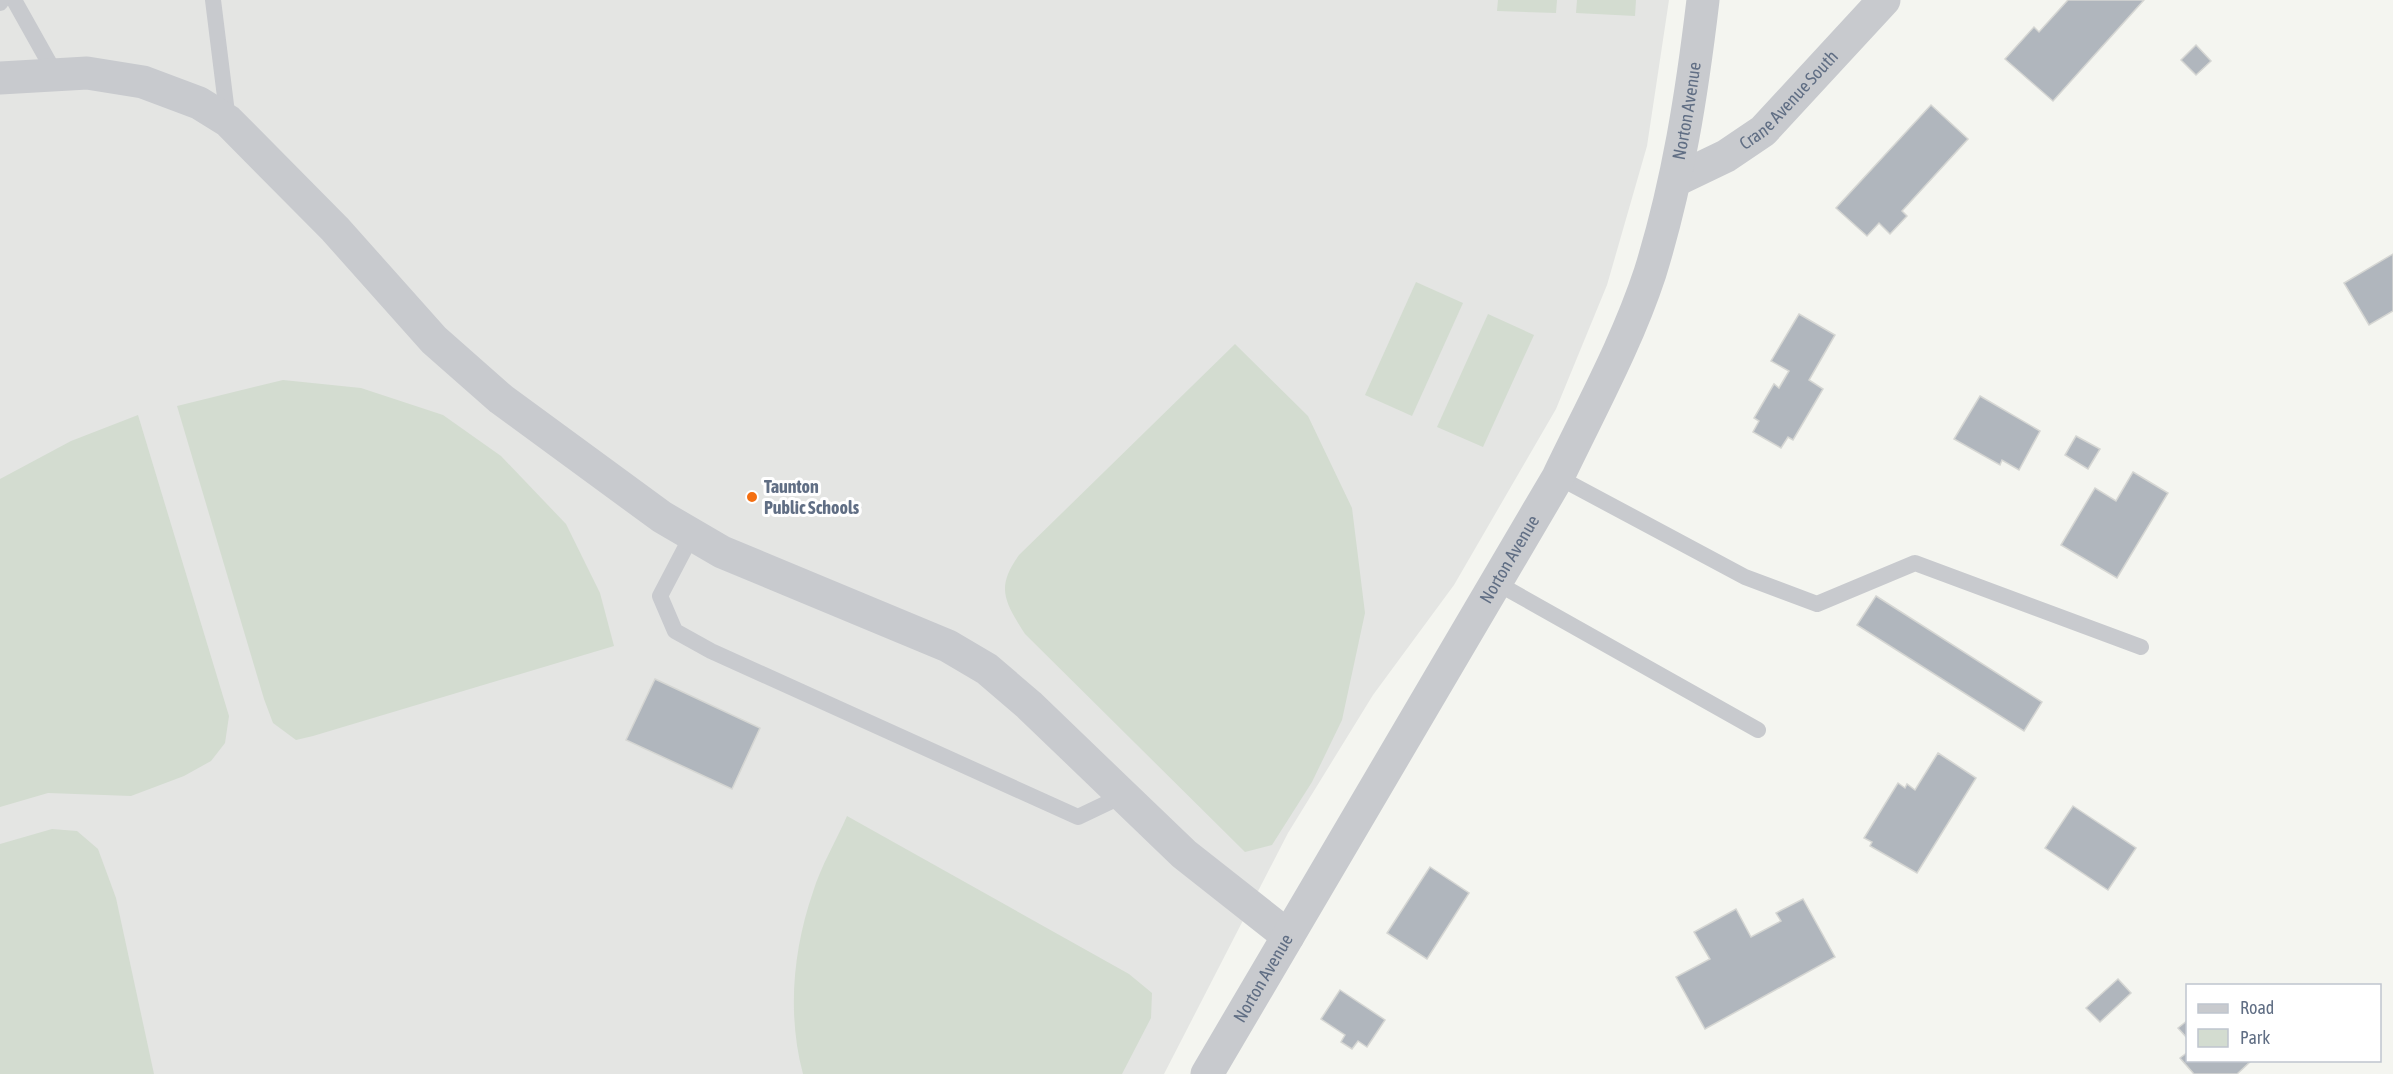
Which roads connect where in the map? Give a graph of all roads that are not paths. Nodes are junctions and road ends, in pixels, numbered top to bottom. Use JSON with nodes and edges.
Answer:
{"nodes":[{"id":1,"x":14,"y":0,"type":"edge"},
{"id":2,"x":213,"y":0,"type":"edge"},
{"id":3,"x":1703,"y":0,"type":"edge"},
{"id":4,"x":1884,"y":0,"type":"edge"},
{"id":5,"x":56,"y":75,"type":"junction"},
{"id":6,"x":0,"y":78,"type":"edge"},
{"id":7,"x":228,"y":121,"type":"junction"},
{"id":8,"x":1676,"y":180,"type":"junction"},
{"id":9,"x":1558,"y":477,"type":"junction"},
{"id":10,"x":692,"y":535,"type":"junction"},
{"id":11,"x":1495,"y":582,"type":"junction"},
{"id":12,"x":2141,"y":647,"type":"dead end"},
{"id":13,"x":1758,"y":730,"type":"dead end"},
{"id":14,"x":1122,"y":796,"type":"junction"},
{"id":15,"x":1288,"y":936,"type":"junction"},
{"id":16,"x":1207,"y":1074,"type":"edge"}],
"edges":[{"from":1,"to":5,"type":"lane"},
{"from":2,"to":7,"type":"lane"},
{"from":3,"to":8,"type":"street","name":"Norton Avenue"},
{"from":4,"to":8,"type":"street","name":"Crane Avenue South"},
{"from":5,"to":6,"type":"street"},
{"from":5,"to":7,"type":"street"},
{"from":7,"to":10,"type":"street"},
{"from":8,"to":9,"type":"street","name":"Norton Avenue"},
{"from":9,"to":11,"type":"street","name":"Norton Avenue"},
{"from":9,"to":12,"type":"lane"},
{"from":10,"to":14,"type":"street"},
{"from":10,"to":14,"type":"lane"},
{"from":11,"to":13,"type":"lane"},
{"from":11,"to":15,"type":"street","name":"Norton Avenue"},
{"from":14,"to":15,"type":"street"},
{"from":15,"to":16,"type":"street","name":"Norton Avenue"}]}
